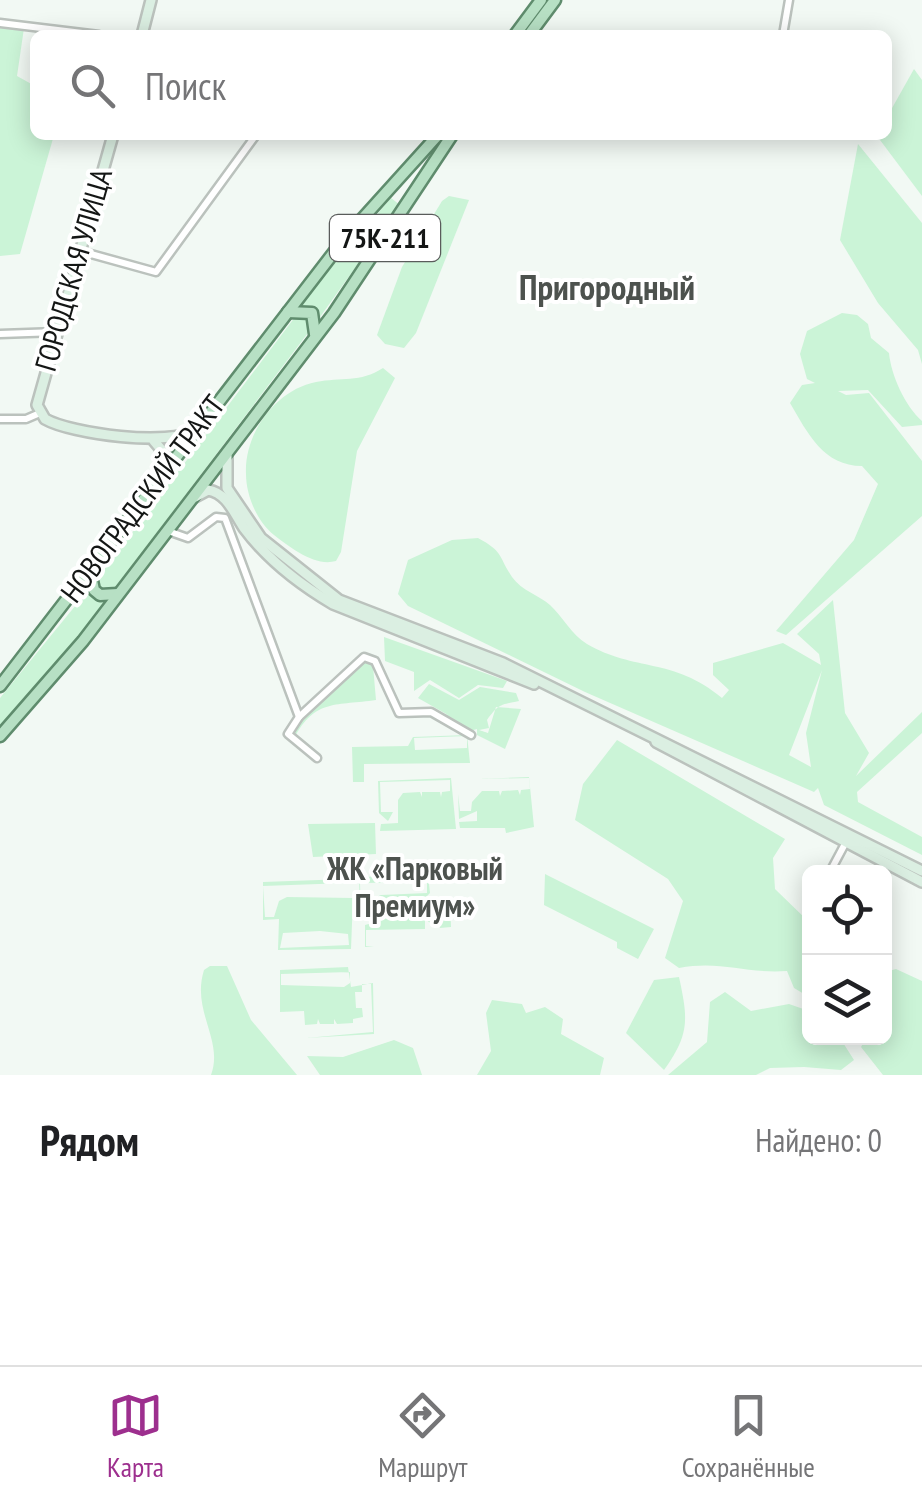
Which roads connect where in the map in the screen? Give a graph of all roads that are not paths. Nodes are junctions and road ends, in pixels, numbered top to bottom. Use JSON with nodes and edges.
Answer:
{"nodes":[{"id":1,"x":151,"y":0,"type":"edge"},
{"id":2,"x":541,"y":0,"type":"edge"},
{"id":3,"x":555,"y":0,"type":"edge"},
{"id":4,"x":789,"y":0,"type":"edge"},
{"id":5,"x":0,"y":23,"type":"edge"},
{"id":6,"x":58,"y":30,"type":"edge"},
{"id":7,"x":143,"y":30,"type":"edge"},
{"id":8,"x":519,"y":30,"type":"edge"},
{"id":9,"x":533,"y":30,"type":"edge"},
{"id":10,"x":783,"y":30,"type":"edge"},
{"id":11,"x":113,"y":140,"type":"edge"},
{"id":12,"x":252,"y":140,"type":"edge"},
{"id":13,"x":433,"y":140,"type":"edge"},
{"id":14,"x":449,"y":140,"type":"edge"},
{"id":15,"x":80,"y":251,"type":"junction"},
{"id":16,"x":287,"y":312,"type":"junction"},
{"id":17,"x":57,"y":332,"type":"junction"},
{"id":18,"x":0,"y":334,"type":"edge"},
{"id":19,"x":314,"y":339,"type":"junction"},
{"id":20,"x":40,"y":413,"type":"junction"},
{"id":21,"x":0,"y":419,"type":"edge"},
{"id":22,"x":197,"y":428,"type":"junction"},
{"id":23,"x":147,"y":438,"type":"junction"},
{"id":24,"x":230,"y":449,"type":"junction"},
{"id":25,"x":162,"y":473,"type":"junction"},
{"id":26,"x":192,"y":498,"type":"junction"},
{"id":27,"x":168,"y":530,"type":"junction"},
{"id":28,"x":90,"y":570,"type":"junction"},
{"id":29,"x":118,"y":594,"type":"junction"},
{"id":30,"x":0,"y":686,"type":"edge"},
{"id":31,"x":299,"y":717,"type":"junction"},
{"id":32,"x":471,"y":735,"type":"dead end"},
{"id":33,"x":0,"y":736,"type":"edge"},
{"id":34,"x":317,"y":758,"type":"dead end"},
{"id":35,"x":847,"y":839,"type":"junction"},
{"id":36,"x":834,"y":865,"type":"edge"},
{"id":37,"x":922,"y":871,"type":"edge"},
{"id":38,"x":922,"y":882,"type":"edge"}],
"edges":[{"from":1,"to":7,"type":"main road"},
{"from":2,"to":8,"type":"main road"},
{"from":3,"to":9,"type":"main road"},
{"from":4,"to":10,"type":"street"},
{"from":5,"to":6,"type":"street"},
{"from":11,"to":15,"type":"main road","name":"ГОРОДСКАЯ УЛИЦА"},
{"from":12,"to":15,"type":"street"},
{"from":13,"to":16,"type":"main road","name":"НОВОГРАДСКИЙ ТРАКТ"},
{"from":14,"to":19,"type":"main road","number":"75К-211"},
{"from":15,"to":17,"type":"main road","name":"ГОРОДСКАЯ УЛИЦА"},
{"from":16,"to":19,"type":"main road"},
{"from":16,"to":22,"type":"main road","name":"НОВОГРАДСКИЙ ТРАКТ"},
{"from":17,"to":18,"type":"street"},
{"from":17,"to":20,"type":"main road","name":"ГОРОДСКАЯ УЛИЦА"},
{"from":19,"to":24,"type":"main road","number":"75К-211"},
{"from":20,"to":21,"type":"street"},
{"from":20,"to":23,"type":"main road","name":"ГОРОДСКАЯ УЛИЦА"},
{"from":22,"to":23,"type":"main road","name":"ГОРОДСКАЯ УЛИЦА"},
{"from":22,"to":25,"type":"main road","name":"НОВОГРАДСКИЙ ТРАКТ"},
{"from":23,"to":25,"type":"main road"},
{"from":24,"to":26,"type":"main road","number":"75К-211"},
{"from":24,"to":35,"type":"main road"},
{"from":25,"to":28,"type":"main road","name":"НОВОГРАДСКИЙ ТРАКТ"},
{"from":26,"to":27,"type":"main road","number":"75К-211"},
{"from":26,"to":35,"type":"main road"},
{"from":27,"to":29,"type":"main road","number":"75К-211"},
{"from":27,"to":31,"type":"street"},
{"from":28,"to":29,"type":"main road"},
{"from":28,"to":30,"type":"main road","name":"НОВОГРАДСКИЙ ТРАКТ"},
{"from":29,"to":33,"type":"main road","number":"75К-211"},
{"from":31,"to":32,"type":"street"},
{"from":31,"to":34,"type":"street"},
{"from":35,"to":36,"type":"street"},
{"from":35,"to":37,"type":"main road"},
{"from":35,"to":38,"type":"main road"}]}
